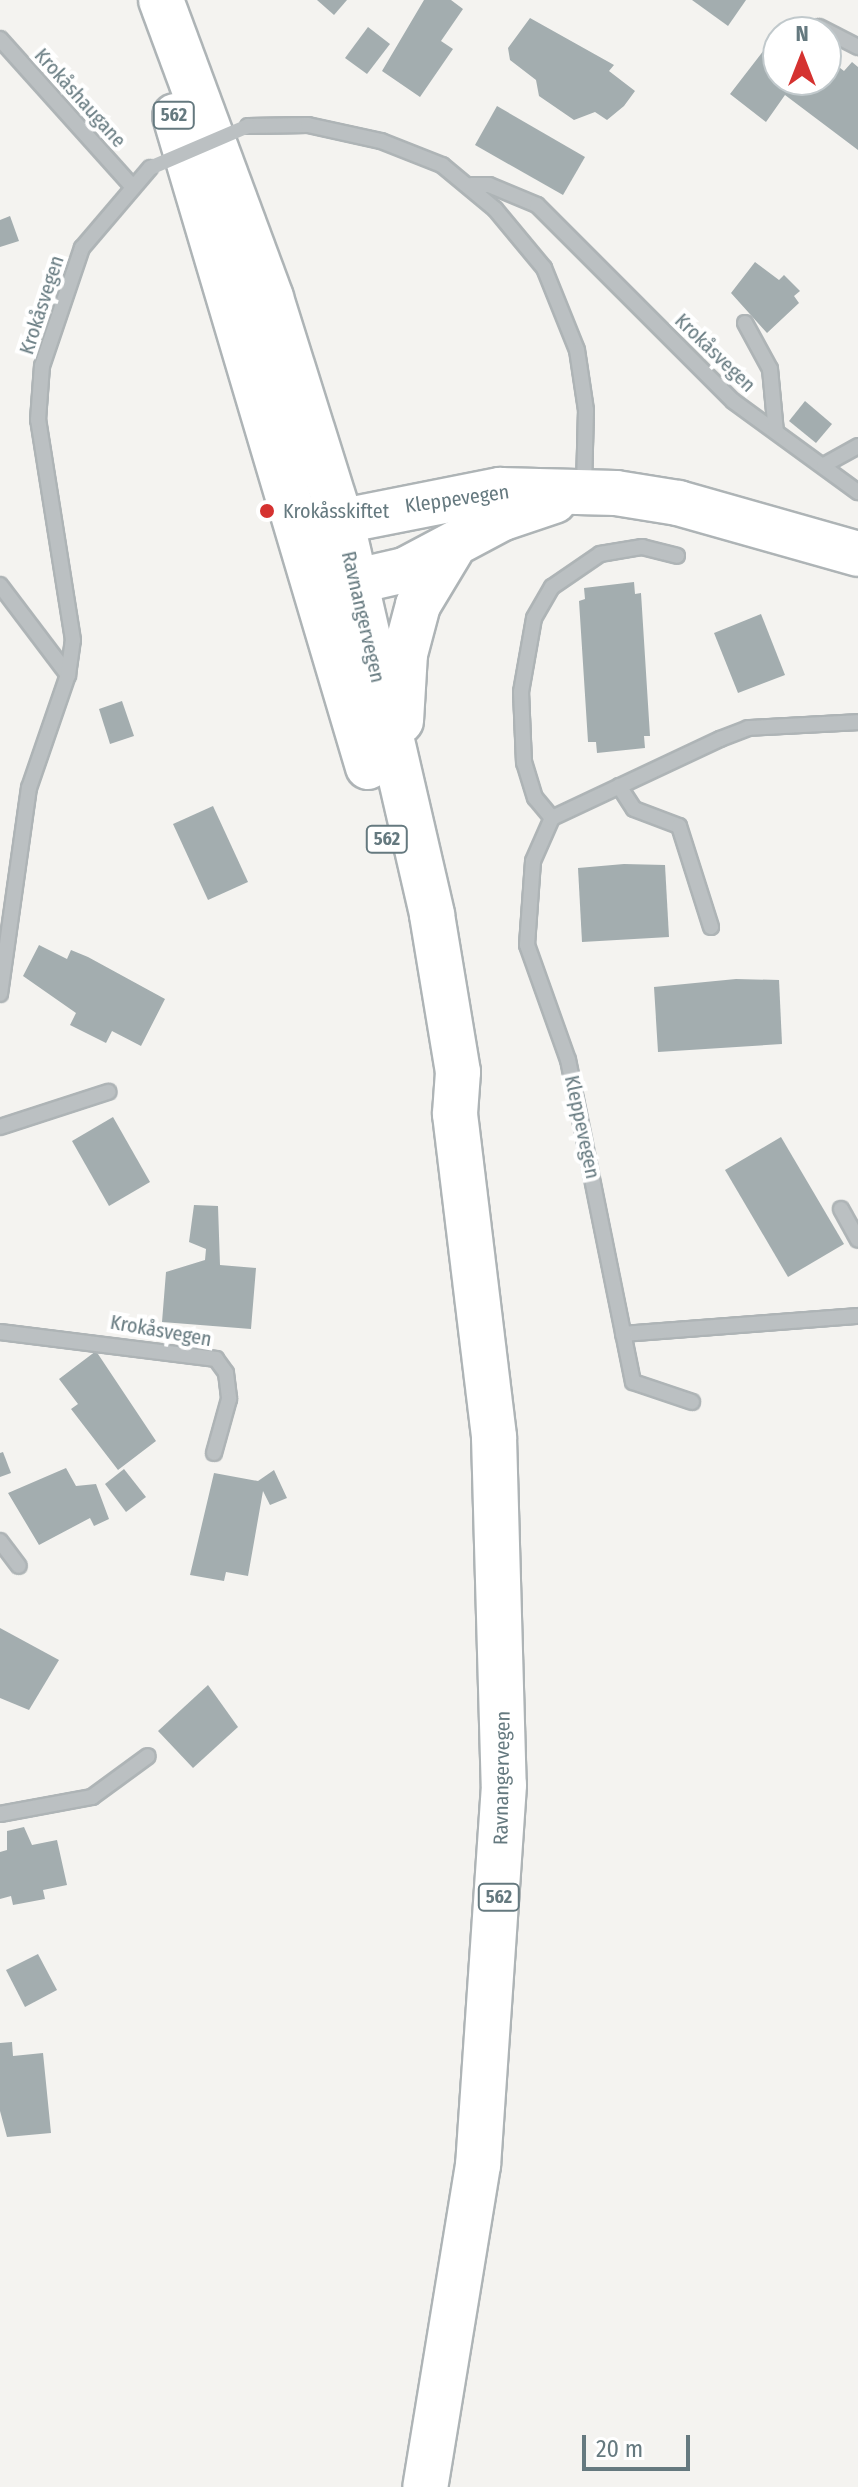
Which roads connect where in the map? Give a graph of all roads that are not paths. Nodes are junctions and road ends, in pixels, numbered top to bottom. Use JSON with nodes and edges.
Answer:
{"nodes":[{"id":1,"x":151,"y":0,"type":"edge"},
{"id":2,"x":161,"y":0,"type":"edge"},
{"id":3,"x":0,"y":39,"type":"edge"},
{"id":4,"x":130,"y":184,"type":"junction"},
{"id":5,"x":471,"y":185,"type":"junction"},
{"id":6,"x":745,"y":323,"type":"dead end"},
{"id":7,"x":776,"y":432,"type":"junction"},
{"id":8,"x":858,"y":446,"type":"edge"},
{"id":9,"x":824,"y":465,"type":"junction"},
{"id":10,"x":583,"y":491,"type":"junction"},
{"id":11,"x":858,"y":492,"type":"edge"},
{"id":12,"x":342,"y":524,"type":"junction"},
{"id":13,"x":451,"y":550,"type":"junction"},
{"id":14,"x":858,"y":554,"type":"edge"},
{"id":15,"x":677,"y":556,"type":"dead end"},
{"id":16,"x":311,"y":564,"type":"junction"},
{"id":17,"x":357,"y":581,"type":"junction"},
{"id":18,"x":0,"y":585,"type":"edge"},
{"id":19,"x":68,"y":675,"type":"junction"},
{"id":20,"x":858,"y":722,"type":"edge"},
{"id":21,"x":397,"y":763,"type":"junction"},
{"id":22,"x":619,"y":786,"type":"junction"},
{"id":23,"x":552,"y":818,"type":"junction"},
{"id":24,"x":711,"y":927,"type":"dead end"},
{"id":25,"x":0,"y":994,"type":"edge"},
{"id":26,"x":108,"y":1092,"type":"dead end"},
{"id":27,"x":455,"y":1114,"type":"junction"},
{"id":28,"x":0,"y":1127,"type":"edge"},
{"id":29,"x":841,"y":1209,"type":"dead end"},
{"id":30,"x":858,"y":1240,"type":"edge"},
{"id":31,"x":858,"y":1316,"type":"edge"},
{"id":32,"x":0,"y":1332,"type":"edge"},
{"id":33,"x":623,"y":1334,"type":"junction"},
{"id":34,"x":692,"y":1402,"type":"dead end"},
{"id":35,"x":214,"y":1453,"type":"dead end"},
{"id":36,"x":0,"y":1541,"type":"edge"},
{"id":37,"x":19,"y":1566,"type":"dead end"},
{"id":38,"x":148,"y":1756,"type":"dead end"},
{"id":39,"x":0,"y":1814,"type":"edge"},
{"id":40,"x":425,"y":2487,"type":"edge"}],
"edges":[{"from":1,"to":16,"type":"main road","name":"Ravnangervegen","number":"562"},
{"from":2,"to":12,"type":"main road","name":"Ravnangervegen","number":"562"},
{"from":3,"to":4,"type":"street","name":"Krokåshaugane"},
{"from":4,"to":5,"type":"street","name":"Krokåsvegen","bridge":true},
{"from":4,"to":19,"type":"street","name":"Krokåsvegen"},
{"from":5,"to":7,"type":"street","name":"Krokåsvegen"},
{"from":5,"to":10,"type":"street","name":"Krokåsvegen"},
{"from":6,"to":7,"type":"street"},
{"from":7,"to":9,"type":"street","name":"Krokåsvegen"},
{"from":8,"to":9,"type":"street"},
{"from":9,"to":11,"type":"street","name":"Krokåsvegen"},
{"from":10,"to":12,"type":"main road","name":"Kleppevegen"},
{"from":10,"to":13,"type":"main road","name":"Kleppevegen"},
{"from":10,"to":14,"type":"main road","name":"Kleppevegen"},
{"from":12,"to":16,"type":"main road"},
{"from":12,"to":17,"type":"main road","name":"Ravnangervegen","number":"562"},
{"from":13,"to":17,"type":"main road","name":"Kleppevegen"},
{"from":13,"to":21,"type":"main road"},
{"from":15,"to":23,"type":"street"},
{"from":16,"to":17,"type":"main road"},
{"from":16,"to":27,"type":"main road","name":"Ravnangervegen","number":"562"},
{"from":17,"to":21,"type":"main road","name":"Ravnangervegen","number":"562"},
{"from":18,"to":19,"type":"street"},
{"from":19,"to":25,"type":"street","name":"Krokåsvegen"},
{"from":20,"to":22,"type":"street"},
{"from":21,"to":27,"type":"main road","name":"Ravnangervegen","number":"562"},
{"from":22,"to":23,"type":"street"},
{"from":22,"to":24,"type":"street"},
{"from":23,"to":33,"type":"street","name":"Kleppevegen"},
{"from":26,"to":28,"type":"street"},
{"from":27,"to":40,"type":"main road","name":"Ravnangervegen","number":"562"},
{"from":29,"to":30,"type":"street"},
{"from":31,"to":33,"type":"street"},
{"from":32,"to":35,"type":"street","name":"Krokåsvegen"},
{"from":33,"to":34,"type":"street","name":"Kleppevegen"},
{"from":36,"to":37,"type":"street"},
{"from":38,"to":39,"type":"street"}]}
